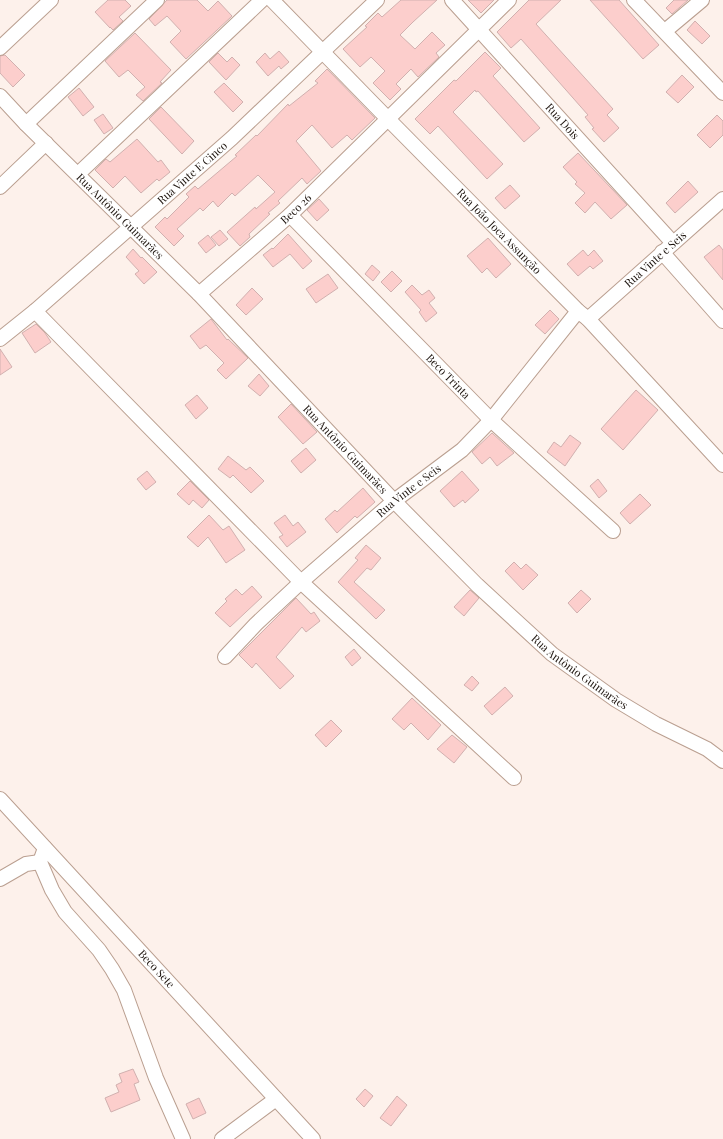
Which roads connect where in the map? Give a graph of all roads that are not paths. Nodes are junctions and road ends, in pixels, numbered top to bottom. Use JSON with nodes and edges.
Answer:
{"nodes":[{"id":1,"x":51,"y":0,"type":"edge"},
{"id":2,"x":157,"y":0,"type":"edge"},
{"id":3,"x":262,"y":0,"type":"edge"},
{"id":4,"x":272,"y":0,"type":"edge"},
{"id":5,"x":377,"y":0,"type":"edge"},
{"id":6,"x":452,"y":0,"type":"edge"},
{"id":7,"x":509,"y":0,"type":"edge"},
{"id":8,"x":634,"y":0,"type":"edge"},
{"id":9,"x":702,"y":0,"type":"edge"},
{"id":10,"x":478,"y":29,"type":"junction"},
{"id":11,"x":665,"y":31,"type":"junction"},
{"id":12,"x":0,"y":48,"type":"edge"},
{"id":13,"x":322,"y":52,"type":"junction"},
{"id":14,"x":723,"y":93,"type":"edge"},
{"id":15,"x":0,"y":96,"type":"edge"},
{"id":16,"x":388,"y":119,"type":"junction"},
{"id":17,"x":26,"y":124,"type":"junction"},
{"id":18,"x":46,"y":143,"type":"junction"},
{"id":19,"x":78,"y":174,"type":"junction"},
{"id":20,"x":0,"y":187,"type":"edge"},
{"id":21,"x":723,"y":199,"type":"edge"},
{"id":22,"x":290,"y":215,"type":"junction"},
{"id":23,"x":130,"y":226,"type":"junction"},
{"id":24,"x":673,"y":243,"type":"junction"},
{"id":25,"x":662,"y":252,"type":"junction"},
{"id":26,"x":199,"y":294,"type":"junction"},
{"id":27,"x":35,"y":311,"type":"junction"},
{"id":28,"x":583,"y":315,"type":"junction"},
{"id":29,"x":723,"y":321,"type":"edge"},
{"id":30,"x":0,"y":339,"type":"edge"},
{"id":31,"x":491,"y":420,"type":"junction"},
{"id":32,"x":723,"y":465,"type":"edge"},
{"id":33,"x":394,"y":501,"type":"junction"},
{"id":34,"x":613,"y":531,"type":"dead end"},
{"id":35,"x":301,"y":582,"type":"junction"},
{"id":36,"x":224,"y":657,"type":"dead end"},
{"id":37,"x":723,"y":761,"type":"edge"},
{"id":38,"x":514,"y":778,"type":"dead end"},
{"id":39,"x":0,"y":799,"type":"edge"},
{"id":40,"x":45,"y":848,"type":"junction"},
{"id":41,"x":40,"y":862,"type":"junction"},
{"id":42,"x":0,"y":879,"type":"edge"},
{"id":43,"x":276,"y":1099,"type":"junction"},
{"id":44,"x":183,"y":1139,"type":"edge"},
{"id":45,"x":222,"y":1139,"type":"edge"},
{"id":46,"x":313,"y":1139,"type":"edge"}],
"edges":[{"from":1,"to":12,"type":"street"},
{"from":2,"to":17,"type":"street"},
{"from":3,"to":19,"type":"street"},
{"from":4,"to":13,"type":"street","name":"Rua João Joca Assunção"},
{"from":5,"to":13,"type":"street","name":"Rua Vinte E Cinco"},
{"from":6,"to":10,"type":"street","name":"Rua Dois"},
{"from":7,"to":10,"type":"street","name":"Beco 26"},
{"from":8,"to":11,"type":"street"},
{"from":9,"to":11,"type":"street"},
{"from":10,"to":16,"type":"street","name":"Beco 26"},
{"from":10,"to":24,"type":"street","name":"Rua Dois"},
{"from":11,"to":14,"type":"street"},
{"from":13,"to":16,"type":"street","name":"Rua João Joca Assunção"},
{"from":13,"to":23,"type":"street","name":"Rua Vinte E Cinco"},
{"from":15,"to":17,"type":"street","name":"Rua Antônio Guimarães"},
{"from":16,"to":22,"type":"street","name":"Beco 26"},
{"from":16,"to":28,"type":"street","name":"Rua João Joca Assunção"},
{"from":17,"to":18,"type":"street","name":"Rua Antônio Guimarães"},
{"from":18,"to":19,"type":"street","name":"Rua Antônio Guimarães"},
{"from":18,"to":20,"type":"street"},
{"from":19,"to":23,"type":"street","name":"Rua Antônio Guimarães"},
{"from":21,"to":24,"type":"street","name":"Rua Vinte e Seis"},
{"from":22,"to":26,"type":"street","name":"Beco 26"},
{"from":22,"to":31,"type":"street","name":"Beco Trinta"},
{"from":23,"to":26,"type":"street","name":"Rua Antônio Guimarães"},
{"from":23,"to":27,"type":"street","name":"Rua Vinte E Cinco"},
{"from":24,"to":25,"type":"street","name":"Rua Vinte e Seis"},
{"from":25,"to":28,"type":"street","name":"Rua Vinte e Seis"},
{"from":25,"to":29,"type":"street"},
{"from":26,"to":33,"type":"street","name":"Rua Antônio Guimarães"},
{"from":27,"to":30,"type":"street","name":"Rua Vinte E Cinco"},
{"from":27,"to":35,"type":"street"},
{"from":28,"to":31,"type":"street","name":"Rua Vinte e Seis"},
{"from":28,"to":32,"type":"street","name":"Rua João Joca Assunção"},
{"from":31,"to":33,"type":"street","name":"Rua Vinte e Seis"},
{"from":31,"to":34,"type":"street","name":"Beco Trinta"},
{"from":33,"to":35,"type":"street","name":"Rua Vinte e Seis"},
{"from":33,"to":37,"type":"street","name":"Rua Antônio Guimarães"},
{"from":35,"to":36,"type":"street","name":"Rua Vinte e Seis"},
{"from":35,"to":38,"type":"street"},
{"from":39,"to":40,"type":"street","name":"Beco Sete"},
{"from":40,"to":41,"type":"street"},
{"from":40,"to":43,"type":"street","name":"Beco Sete"},
{"from":41,"to":42,"type":"street"},
{"from":41,"to":44,"type":"street"},
{"from":43,"to":45,"type":"street"},
{"from":43,"to":46,"type":"street","name":"Beco Sete"}]}
